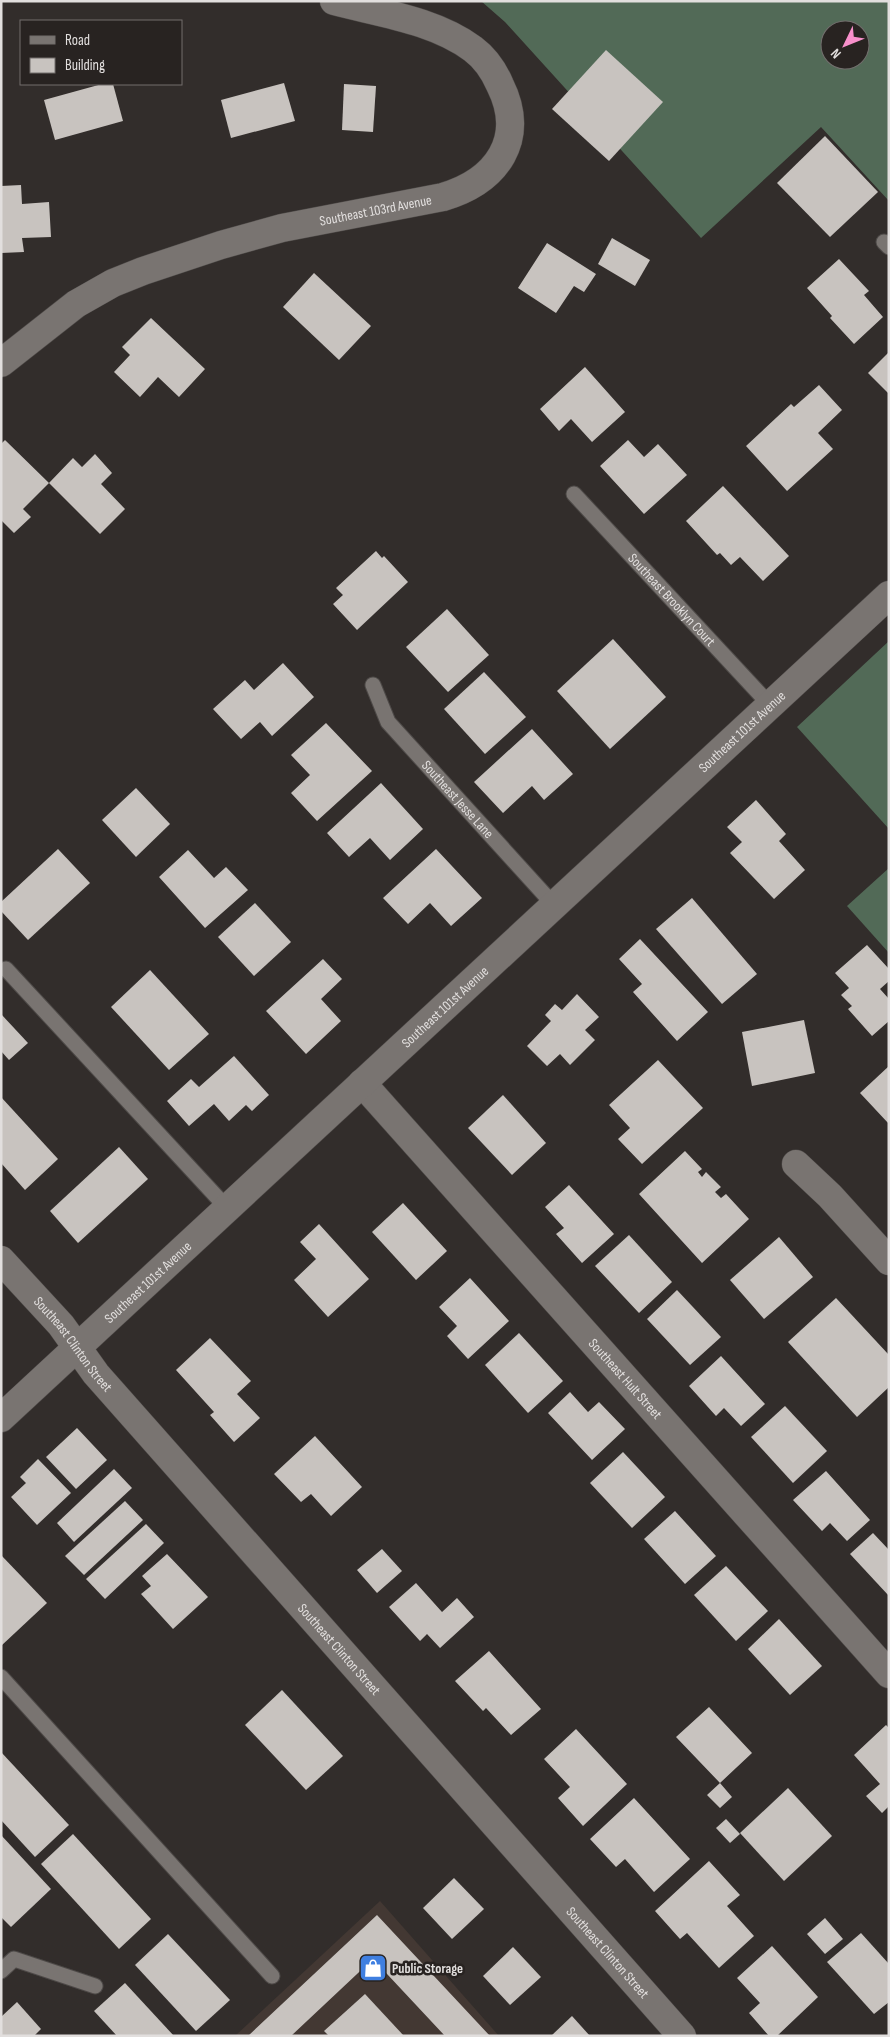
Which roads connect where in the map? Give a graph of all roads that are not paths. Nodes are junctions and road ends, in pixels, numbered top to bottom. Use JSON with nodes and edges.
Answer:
{"nodes":[{"id":1,"x":334,"y":1,"type":"edge"},
{"id":2,"x":1,"y":363,"type":"edge"},
{"id":3,"x":574,"y":494,"type":"dead end"},
{"id":4,"x":889,"y":595,"type":"edge"},
{"id":5,"x":373,"y":685,"type":"dead end"},
{"id":6,"x":770,"y":705,"type":"junction"},
{"id":7,"x":554,"y":905,"type":"junction"},
{"id":8,"x":6,"y":969,"type":"dead end"},
{"id":9,"x":362,"y":1083,"type":"junction"},
{"id":10,"x":796,"y":1164,"type":"dead end"},
{"id":11,"x":227,"y":1208,"type":"junction"},
{"id":12,"x":1,"y":1260,"type":"edge"},
{"id":13,"x":889,"y":1261,"type":"edge"},
{"id":14,"x":76,"y":1348,"type":"junction"},
{"id":15,"x":1,"y":1418,"type":"edge"},
{"id":16,"x":889,"y":1674,"type":"edge"},
{"id":17,"x":1,"y":1677,"type":"edge"},
{"id":18,"x":1,"y":1971,"type":"edge"},
{"id":19,"x":272,"y":1976,"type":"dead end"},
{"id":20,"x":95,"y":1986,"type":"dead end"},
{"id":21,"x":682,"y":2036,"type":"edge"}],
"edges":[{"from":1,"to":2,"type":"street","name":"Southeast 103rd Avenue"},
{"from":3,"to":6,"type":"lane","name":"Southeast Brooklyn Court"},
{"from":4,"to":6,"type":"street","name":"Southeast 101st Avenue"},
{"from":5,"to":7,"type":"lane","name":"Southeast Jesse Lane"},
{"from":6,"to":7,"type":"street","name":"Southeast 101st Avenue"},
{"from":7,"to":9,"type":"street","name":"Southeast 101st Avenue"},
{"from":8,"to":11,"type":"lane"},
{"from":9,"to":11,"type":"street","name":"Southeast 101st Avenue"},
{"from":9,"to":16,"type":"street","name":"Southeast Hult Street"},
{"from":10,"to":13,"type":"street"},
{"from":11,"to":14,"type":"street","name":"Southeast 101st Avenue"},
{"from":12,"to":14,"type":"street","name":"Southeast Clinton Street"},
{"from":14,"to":15,"type":"street","name":"Southeast 101st Avenue"},
{"from":14,"to":21,"type":"street","name":"Southeast Clinton Street"},
{"from":17,"to":19,"type":"lane"},
{"from":18,"to":20,"type":"lane"}]}
